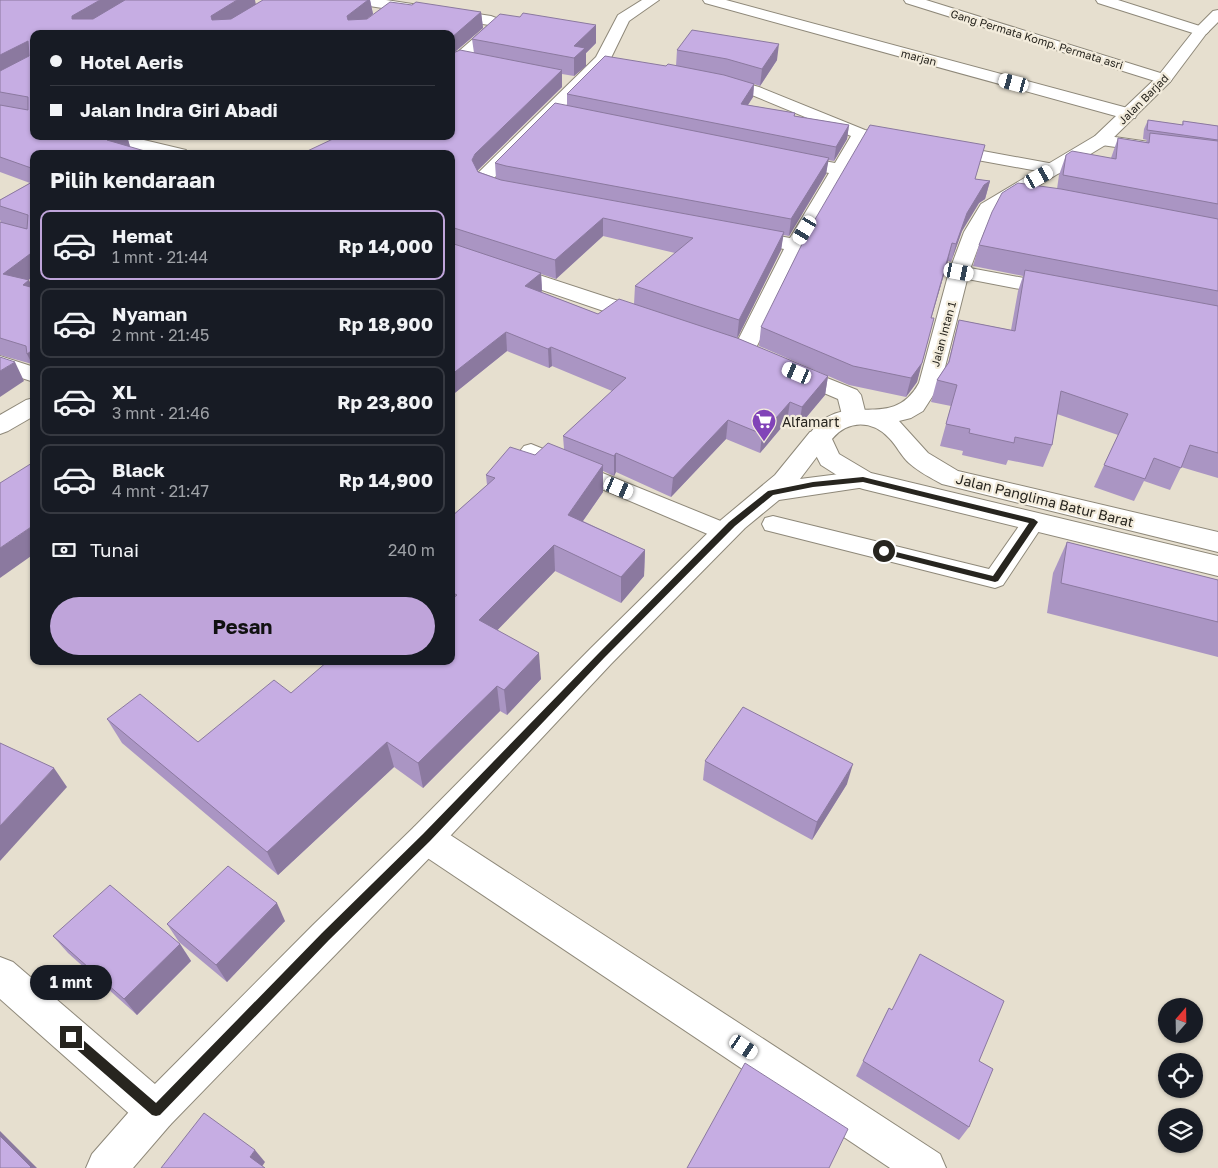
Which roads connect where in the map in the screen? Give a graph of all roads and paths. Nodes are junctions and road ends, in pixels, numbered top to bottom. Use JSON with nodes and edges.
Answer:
{"nodes":[{"id":1,"x":357,"y":0,"type":"edge"},
{"id":2,"x":652,"y":0,"type":"edge"},
{"id":3,"x":710,"y":0,"type":"edge"},
{"id":4,"x":911,"y":0,"type":"edge"},
{"id":5,"x":1103,"y":0,"type":"edge"},
{"id":6,"x":385,"y":7,"type":"edge"},
{"id":7,"x":1218,"y":14,"type":"edge"},
{"id":8,"x":1201,"y":31,"type":"junction"},
{"id":9,"x":603,"y":59,"type":"junction"},
{"id":10,"x":455,"y":63,"type":"edge"},
{"id":11,"x":622,"y":63,"type":"edge"},
{"id":12,"x":477,"y":64,"type":"edge"},
{"id":13,"x":697,"y":77,"type":"edge"},
{"id":14,"x":1164,"y":79,"type":"junction"},
{"id":15,"x":561,"y":80,"type":"edge"},
{"id":16,"x":580,"y":84,"type":"junction"},
{"id":17,"x":552,"y":111,"type":"junction"},
{"id":18,"x":1129,"y":114,"type":"junction"},
{"id":19,"x":571,"y":115,"type":"edge"},
{"id":20,"x":861,"y":134,"type":"junction"},
{"id":21,"x":128,"y":140,"type":"edge"},
{"id":22,"x":1101,"y":140,"type":"junction"},
{"id":23,"x":177,"y":148,"type":"edge"},
{"id":24,"x":773,"y":156,"type":"edge"},
{"id":25,"x":1218,"y":157,"type":"edge"},
{"id":26,"x":1054,"y":169,"type":"junction"},
{"id":27,"x":841,"y":170,"type":"junction"},
{"id":28,"x":1009,"y":194,"type":"junction"},
{"id":29,"x":532,"y":196,"type":"edge"},
{"id":30,"x":1037,"y":200,"type":"edge"},
{"id":31,"x":728,"y":232,"type":"edge"},
{"id":32,"x":796,"y":245,"type":"junction"},
{"id":33,"x":455,"y":253,"type":"edge"},
{"id":34,"x":959,"y":272,"type":"junction"},
{"id":35,"x":1074,"y":294,"type":"edge"},
{"id":36,"x":669,"y":325,"type":"edge"},
{"id":37,"x":0,"y":363,"type":"edge"},
{"id":38,"x":30,"y":374,"type":"edge"},
{"id":39,"x":30,"y":407,"type":"edge"},
{"id":40,"x":865,"y":417,"type":"junction"},
{"id":41,"x":0,"y":426,"type":"edge"},
{"id":42,"x":819,"y":438,"type":"junction"},
{"id":43,"x":531,"y":451,"type":"dead end"},
{"id":44,"x":863,"y":480,"type":"junction"},
{"id":45,"x":772,"y":508,"type":"junction"},
{"id":46,"x":1034,"y":522,"type":"junction"},
{"id":47,"x":725,"y":532,"type":"junction"},
{"id":48,"x":1218,"y":542,"type":"edge"},
{"id":49,"x":1218,"y":566,"type":"edge"},
{"id":50,"x":426,"y":838,"type":"junction"},
{"id":51,"x":0,"y":975,"type":"edge"},
{"id":52,"x":156,"y":1111,"type":"junction"},
{"id":53,"x":106,"y":1168,"type":"edge"},
{"id":54,"x":926,"y":1168,"type":"edge"}],
"edges":[{"from":1,"to":6,"type":"street"},
{"from":2,"to":9,"type":"street"},
{"from":3,"to":18,"type":"street","name":"marjan"},
{"from":4,"to":14,"type":"street","name":"Gang Permata Komp. Permata asri"},
{"from":5,"to":8,"type":"street"},
{"from":6,"to":10,"type":"street"},
{"from":7,"to":8,"type":"street","name":"Jalan Barjad"},
{"from":8,"to":14,"type":"street","name":"Jalan Barjad"},
{"from":9,"to":11,"type":"street"},
{"from":9,"to":16,"type":"street"},
{"from":10,"to":12,"type":"street"},
{"from":13,"to":20,"type":"street"},
{"from":14,"to":18,"type":"street","name":"Jalan Barjad"},
{"from":15,"to":16,"type":"street"},
{"from":16,"to":17,"type":"street"},
{"from":17,"to":19,"type":"street"},
{"from":17,"to":29,"type":"street"},
{"from":18,"to":22,"type":"street","name":"Jalan Barjad"},
{"from":20,"to":26,"type":"street"},
{"from":20,"to":27,"type":"street"},
{"from":21,"to":23,"type":"street"},
{"from":22,"to":25,"type":"street"},
{"from":22,"to":26,"type":"street","name":"Jalan Barjad"},
{"from":24,"to":27,"type":"street"},
{"from":26,"to":28,"type":"street","name":"Jalan Intan 1"},
{"from":27,"to":32,"type":"street"},
{"from":28,"to":30,"type":"street"},
{"from":28,"to":34,"type":"street","name":"Jalan Intan 1"},
{"from":31,"to":32,"type":"street"},
{"from":32,"to":40,"type":"street"},
{"from":33,"to":36,"type":"street"},
{"from":34,"to":35,"type":"street"},
{"from":34,"to":40,"type":"street","name":"Jalan Intan 1"},
{"from":37,"to":38,"type":"street"},
{"from":39,"to":41,"type":"street"},
{"from":40,"to":42,"type":"street"},
{"from":40,"to":48,"type":"street","name":"Jalan Panglima Batur Barat"},
{"from":42,"to":44,"type":"street","name":"Jalan Panglima Batur Barat"},
{"from":42,"to":45,"type":"street"},
{"from":43,"to":47,"type":"lane"},
{"from":44,"to":45,"type":"street"},
{"from":44,"to":46,"type":"street","name":"Jalan Panglima Batur Barat"},
{"from":45,"to":46,"type":"lane"},
{"from":45,"to":47,"type":"street"},
{"from":46,"to":49,"type":"street","name":"Jalan Panglima Batur Barat"},
{"from":47,"to":50,"type":"street"},
{"from":50,"to":52,"type":"street"},
{"from":50,"to":54,"type":"street"},
{"from":51,"to":52,"type":"street"},
{"from":52,"to":53,"type":"street"}]}
